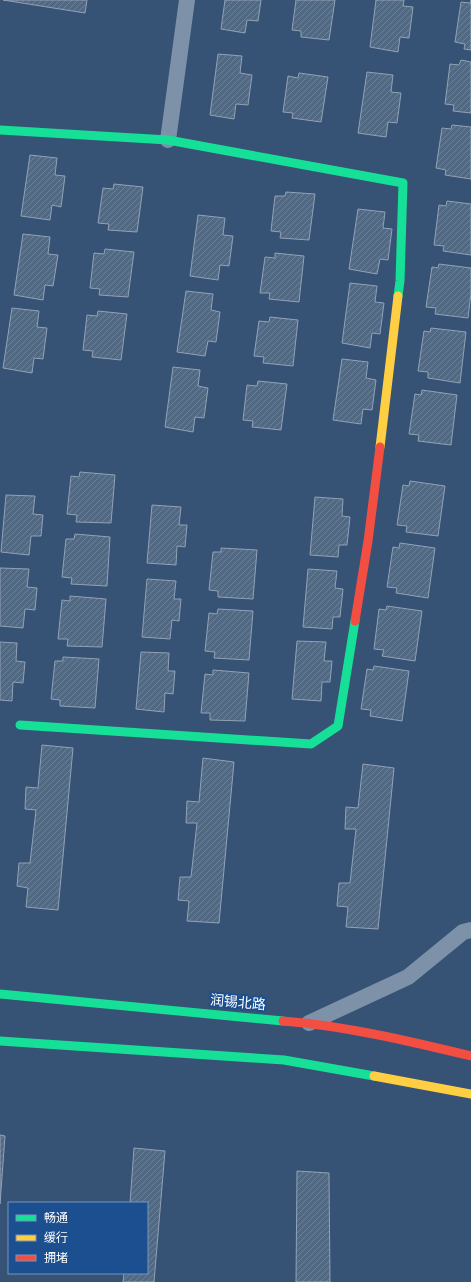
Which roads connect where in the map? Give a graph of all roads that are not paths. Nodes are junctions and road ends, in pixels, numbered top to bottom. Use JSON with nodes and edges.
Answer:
{"nodes":[{"id":1,"x":188,"y":0,"type":"edge"},
{"id":2,"x":0,"y":130,"type":"edge"},
{"id":3,"x":168,"y":140,"type":"junction"},
{"id":4,"x":20,"y":725,"type":"dead end"},
{"id":5,"x":471,"y":930,"type":"edge"},
{"id":6,"x":0,"y":994,"type":"edge"},
{"id":7,"x":309,"y":1022,"type":"junction"},
{"id":8,"x":0,"y":1041,"type":"edge"},
{"id":9,"x":471,"y":1056,"type":"edge"},
{"id":10,"x":471,"y":1094,"type":"edge"}],
"edges":[{"from":1,"to":3,"type":"street"},
{"from":2,"to":3,"type":"street"},
{"from":3,"to":4,"type":"street"},
{"from":5,"to":7,"type":"street"},
{"from":6,"to":7,"type":"street","name":"润锡北路"},
{"from":7,"to":9,"type":"street","name":"润锡北路"},
{"from":8,"to":10,"type":"street"}]}
